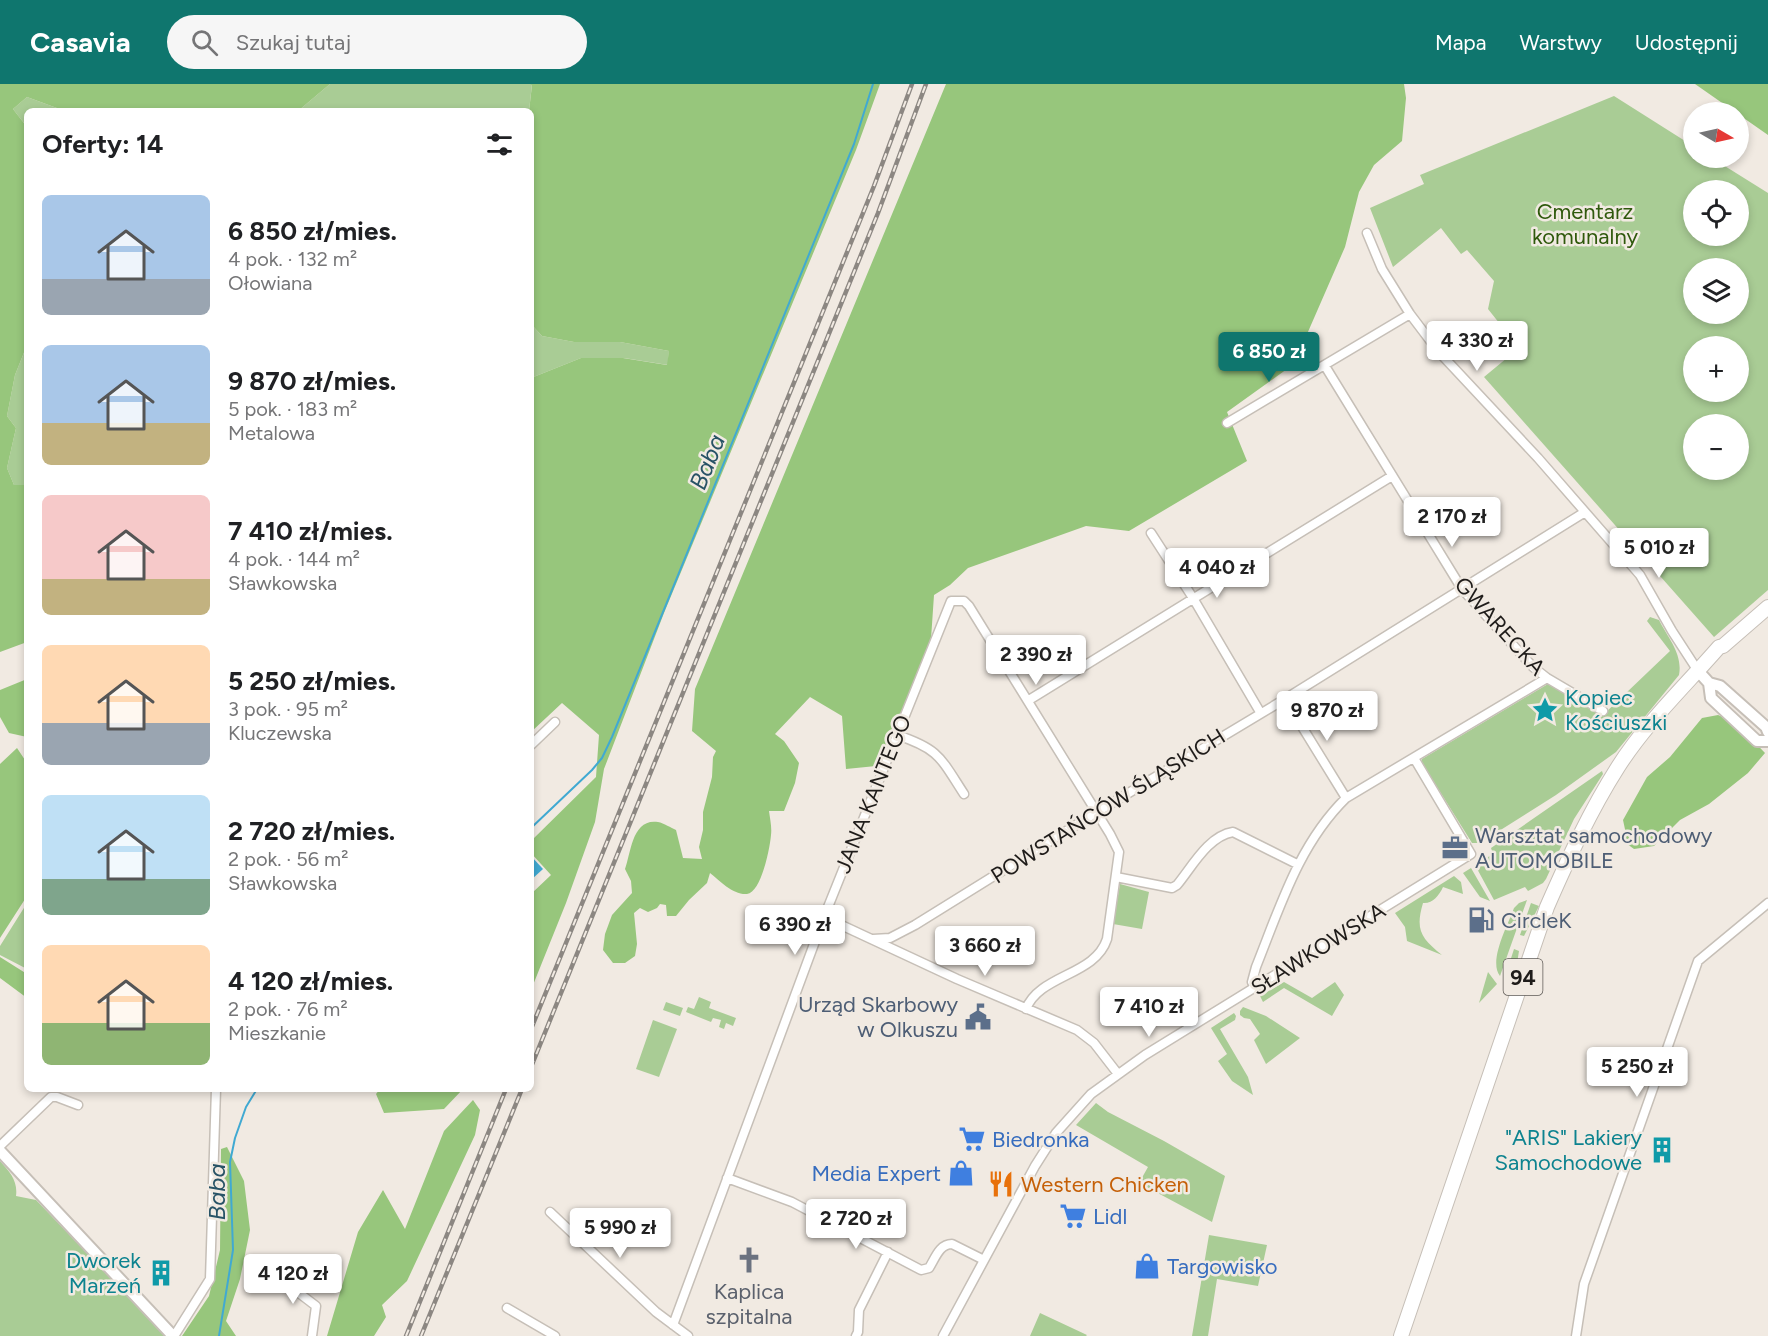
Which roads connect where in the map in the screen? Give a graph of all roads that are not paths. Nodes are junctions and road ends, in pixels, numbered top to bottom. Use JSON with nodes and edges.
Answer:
{"nodes":[{"id":1,"x":1367,"y":233,"type":"dead end"},
{"id":2,"x":1410,"y":314,"type":"junction"},
{"id":3,"x":1325,"y":366,"type":"junction"},
{"id":4,"x":1227,"y":423,"type":"dead end"},
{"id":5,"x":1392,"y":476,"type":"junction"},
{"id":6,"x":1585,"y":512,"type":"junction"},
{"id":7,"x":1151,"y":533,"type":"dead end"},
{"id":8,"x":1462,"y":589,"type":"junction"},
{"id":9,"x":1193,"y":598,"type":"junction"},
{"id":10,"x":1768,"y":607,"type":"edge"},
{"id":11,"x":1698,"y":671,"type":"junction"},
{"id":12,"x":1547,"y":678,"type":"junction"},
{"id":13,"x":1708,"y":683,"type":"junction"},
{"id":14,"x":1285,"y":699,"type":"junction"},
{"id":15,"x":1029,"y":700,"type":"junction"},
{"id":16,"x":1603,"y":711,"type":"dead end"},
{"id":17,"x":1260,"y":712,"type":"junction"},
{"id":18,"x":555,"y":722,"type":"dead end"},
{"id":19,"x":1768,"y":732,"type":"edge"},
{"id":20,"x":897,"y":735,"type":"junction"},
{"id":21,"x":1768,"y":741,"type":"edge"},
{"id":22,"x":534,"y":742,"type":"edge"},
{"id":23,"x":1414,"y":758,"type":"junction"},
{"id":24,"x":963,"y":794,"type":"dead end"},
{"id":25,"x":1346,"y":798,"type":"junction"},
{"id":26,"x":1097,"y":812,"type":"junction"},
{"id":27,"x":1297,"y":864,"type":"junction"},
{"id":28,"x":1116,"y":877,"type":"junction"},
{"id":29,"x":1768,"y":903,"type":"edge"},
{"id":30,"x":824,"y":917,"type":"junction"},
{"id":31,"x":873,"y":939,"type":"junction"},
{"id":32,"x":1255,"y":988,"type":"junction"},
{"id":33,"x":1026,"y":1009,"type":"junction"},
{"id":34,"x":1118,"y":1074,"type":"junction"},
{"id":35,"x":216,"y":1092,"type":"edge"},
{"id":36,"x":78,"y":1105,"type":"dead end"},
{"id":37,"x":0,"y":1146,"type":"edge"},
{"id":38,"x":0,"y":1151,"type":"edge"},
{"id":39,"x":727,"y":1178,"type":"junction"},
{"id":40,"x":550,"y":1212,"type":"dead end"},
{"id":41,"x":888,"y":1252,"type":"junction"},
{"id":42,"x":984,"y":1260,"type":"junction"},
{"id":43,"x":274,"y":1274,"type":"dead end"},
{"id":44,"x":507,"y":1308,"type":"dead end"},
{"id":45,"x":673,"y":1325,"type":"junction"},
{"id":46,"x":173,"y":1335,"type":"edge"},
{"id":47,"x":312,"y":1336,"type":"edge"},
{"id":48,"x":555,"y":1336,"type":"edge"},
{"id":49,"x":688,"y":1336,"type":"edge"},
{"id":50,"x":856,"y":1336,"type":"edge"},
{"id":51,"x":943,"y":1336,"type":"edge"},
{"id":52,"x":1401,"y":1336,"type":"edge"},
{"id":53,"x":1576,"y":1336,"type":"edge"}],
"edges":[{"from":1,"to":2,"type":"street"},
{"from":2,"to":3,"type":"street"},
{"from":2,"to":6,"type":"street"},
{"from":3,"to":4,"type":"street"},
{"from":3,"to":5,"type":"street","name":"GWARECKA"},
{"from":5,"to":8,"type":"street","name":"GWARECKA"},
{"from":5,"to":9,"type":"street"},
{"from":6,"to":8,"type":"street","name":"POWSTAŃCÓW ŚLĄSKICH"},
{"from":6,"to":11,"type":"street"},
{"from":7,"to":9,"type":"street"},
{"from":8,"to":12,"type":"street","name":"GWARECKA"},
{"from":8,"to":14,"type":"street","name":"POWSTAŃCÓW ŚLĄSKICH"},
{"from":9,"to":15,"type":"street"},
{"from":9,"to":17,"type":"street"},
{"from":10,"to":11,"type":"main road","number":"94"},
{"from":11,"to":13,"type":"street"},
{"from":11,"to":52,"type":"main road","number":"94"},
{"from":12,"to":16,"type":"street","name":"GWARECKA"},
{"from":12,"to":23,"type":"street"},
{"from":13,"to":19,"type":"street"},
{"from":13,"to":21,"type":"street"},
{"from":14,"to":17,"type":"street","name":"POWSTAŃCÓW ŚLĄSKICH"},
{"from":14,"to":25,"type":"street"},
{"from":15,"to":20,"type":"street","name":"JANA KANTEGO"},
{"from":15,"to":26,"type":"street"},
{"from":17,"to":26,"type":"street","name":"POWSTAŃCÓW ŚLĄSKICH"},
{"from":18,"to":22,"type":"street"},
{"from":20,"to":24,"type":"street"},
{"from":20,"to":30,"type":"street","name":"JANA KANTEGO"},
{"from":23,"to":25,"type":"street"},
{"from":23,"to":32,"type":"street","name":"SŁAWKOWSKA"},
{"from":25,"to":27,"type":"street"},
{"from":26,"to":28,"type":"street"},
{"from":26,"to":31,"type":"street","name":"POWSTAŃCÓW ŚLĄSKICH"},
{"from":27,"to":28,"type":"street"},
{"from":27,"to":32,"type":"street"},
{"from":28,"to":33,"type":"street"},
{"from":29,"to":53,"type":"street"},
{"from":30,"to":31,"type":"street"},
{"from":30,"to":39,"type":"street","name":"JANA KANTEGO"},
{"from":31,"to":33,"type":"street"},
{"from":32,"to":34,"type":"street","name":"SŁAWKOWSKA"},
{"from":33,"to":34,"type":"street"},
{"from":34,"to":42,"type":"street","name":"SŁAWKOWSKA"},
{"from":35,"to":46,"type":"street"},
{"from":36,"to":37,"type":"street"},
{"from":38,"to":46,"type":"street"},
{"from":39,"to":41,"type":"street"},
{"from":39,"to":45,"type":"street","name":"JANA KANTEGO"},
{"from":40,"to":45,"type":"street"},
{"from":41,"to":42,"type":"street"},
{"from":41,"to":50,"type":"street"},
{"from":42,"to":51,"type":"street","name":"SŁAWKOWSKA"},
{"from":43,"to":47,"type":"street"},
{"from":44,"to":48,"type":"street"},
{"from":45,"to":49,"type":"street"}]}
